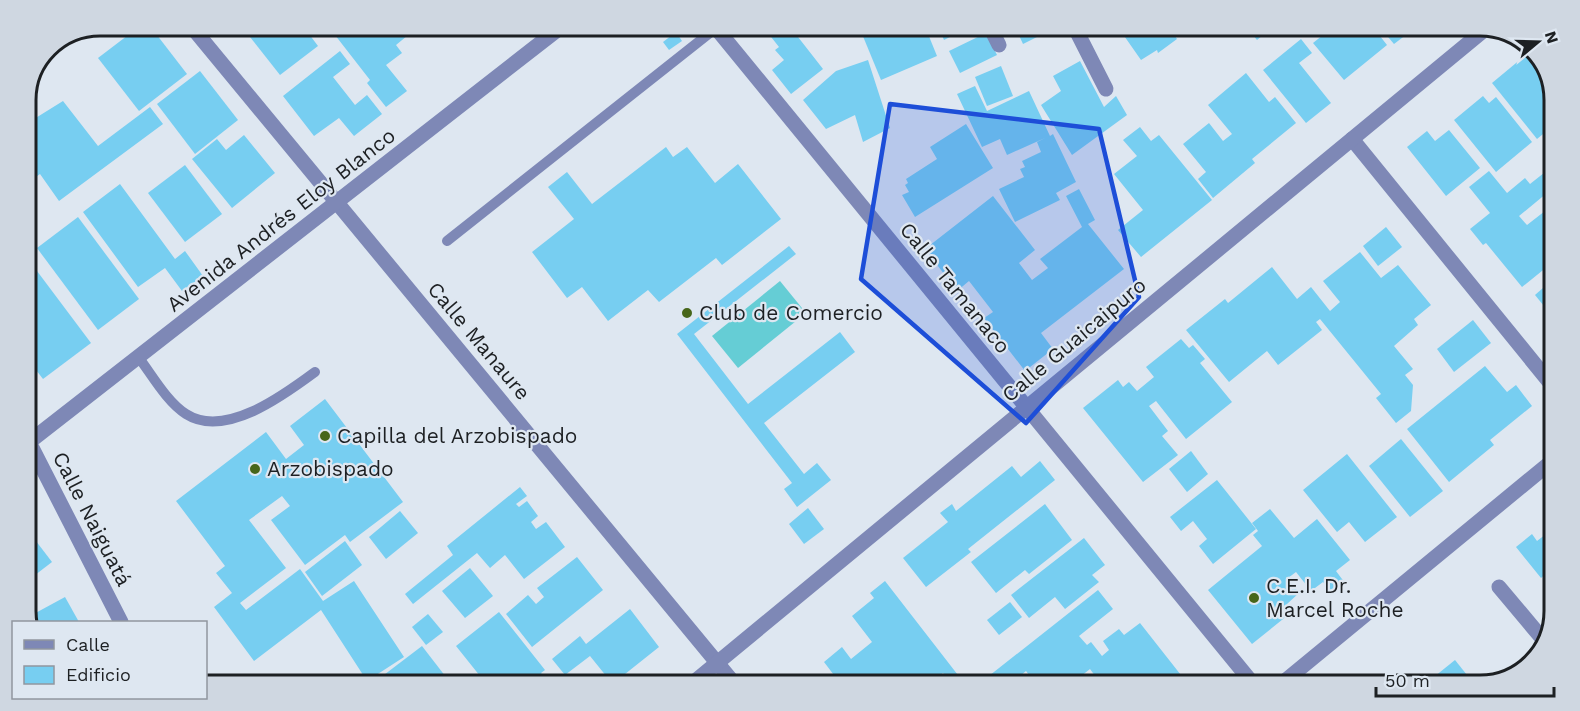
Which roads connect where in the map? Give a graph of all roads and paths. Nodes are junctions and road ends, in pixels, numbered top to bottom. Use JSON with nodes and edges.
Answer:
{"nodes":[{"id":1,"x":199,"y":36,"type":"edge"},
{"id":2,"x":550,"y":36,"type":"edge"},
{"id":3,"x":706,"y":36,"type":"edge"},
{"id":4,"x":723,"y":36,"type":"edge"},
{"id":5,"x":994,"y":36,"type":"edge"},
{"id":6,"x":1079,"y":36,"type":"edge"},
{"id":7,"x":1477,"y":36,"type":"edge"},
{"id":8,"x":999,"y":45,"type":"dead end"},
{"id":9,"x":1106,"y":89,"type":"dead end"},
{"id":10,"x":1352,"y":139,"type":"junction"},
{"id":11,"x":338,"y":202,"type":"junction"},
{"id":12,"x":447,"y":241,"type":"dead end"},
{"id":13,"x":139,"y":358,"type":"junction"},
{"id":14,"x":315,"y":372,"type":"dead end"},
{"id":15,"x":1544,"y":375,"type":"edge"},
{"id":16,"x":1026,"y":407,"type":"junction"},
{"id":17,"x":36,"y":433,"type":"edge"},
{"id":18,"x":36,"y":457,"type":"edge"},
{"id":19,"x":1544,"y":468,"type":"edge"},
{"id":20,"x":1499,"y":587,"type":"dead end"},
{"id":21,"x":120,"y":621,"type":"edge"},
{"id":22,"x":1539,"y":635,"type":"edge"},
{"id":23,"x":717,"y":663,"type":"junction"},
{"id":24,"x":702,"y":675,"type":"edge"},
{"id":25,"x":728,"y":675,"type":"edge"},
{"id":26,"x":1246,"y":675,"type":"edge"},
{"id":27,"x":1292,"y":675,"type":"edge"}],
"edges":[{"from":1,"to":11,"type":"street","name":"Calle Manaure"},
{"from":2,"to":11,"type":"street","name":"Avenida Andrés Eloy Blanco"},
{"from":3,"to":12,"type":"lane"},
{"from":4,"to":16,"type":"street","name":"Calle Tamanaco"},
{"from":5,"to":8,"type":"street"},
{"from":6,"to":9,"type":"street"},
{"from":7,"to":10,"type":"street","name":"Calle Guaicaipuro"},
{"from":10,"to":15,"type":"street"},
{"from":10,"to":16,"type":"street","name":"Calle Guaicaipuro"},
{"from":11,"to":13,"type":"street","name":"Avenida Andrés Eloy Blanco"},
{"from":11,"to":23,"type":"street","name":"Calle Manaure"},
{"from":13,"to":14,"type":"lane"},
{"from":13,"to":17,"type":"street","name":"Avenida Andrés Eloy Blanco"},
{"from":16,"to":23,"type":"street","name":"Calle Guaicaipuro"},
{"from":16,"to":26,"type":"street","name":"Calle Tamanaco"},
{"from":18,"to":21,"type":"street","name":"Calle Naiguatá"},
{"from":19,"to":27,"type":"street"},
{"from":20,"to":22,"type":"street"},
{"from":23,"to":24,"type":"street","name":"Calle Guaicaipuro"},
{"from":23,"to":25,"type":"street","name":"Calle Manaure"}]}
